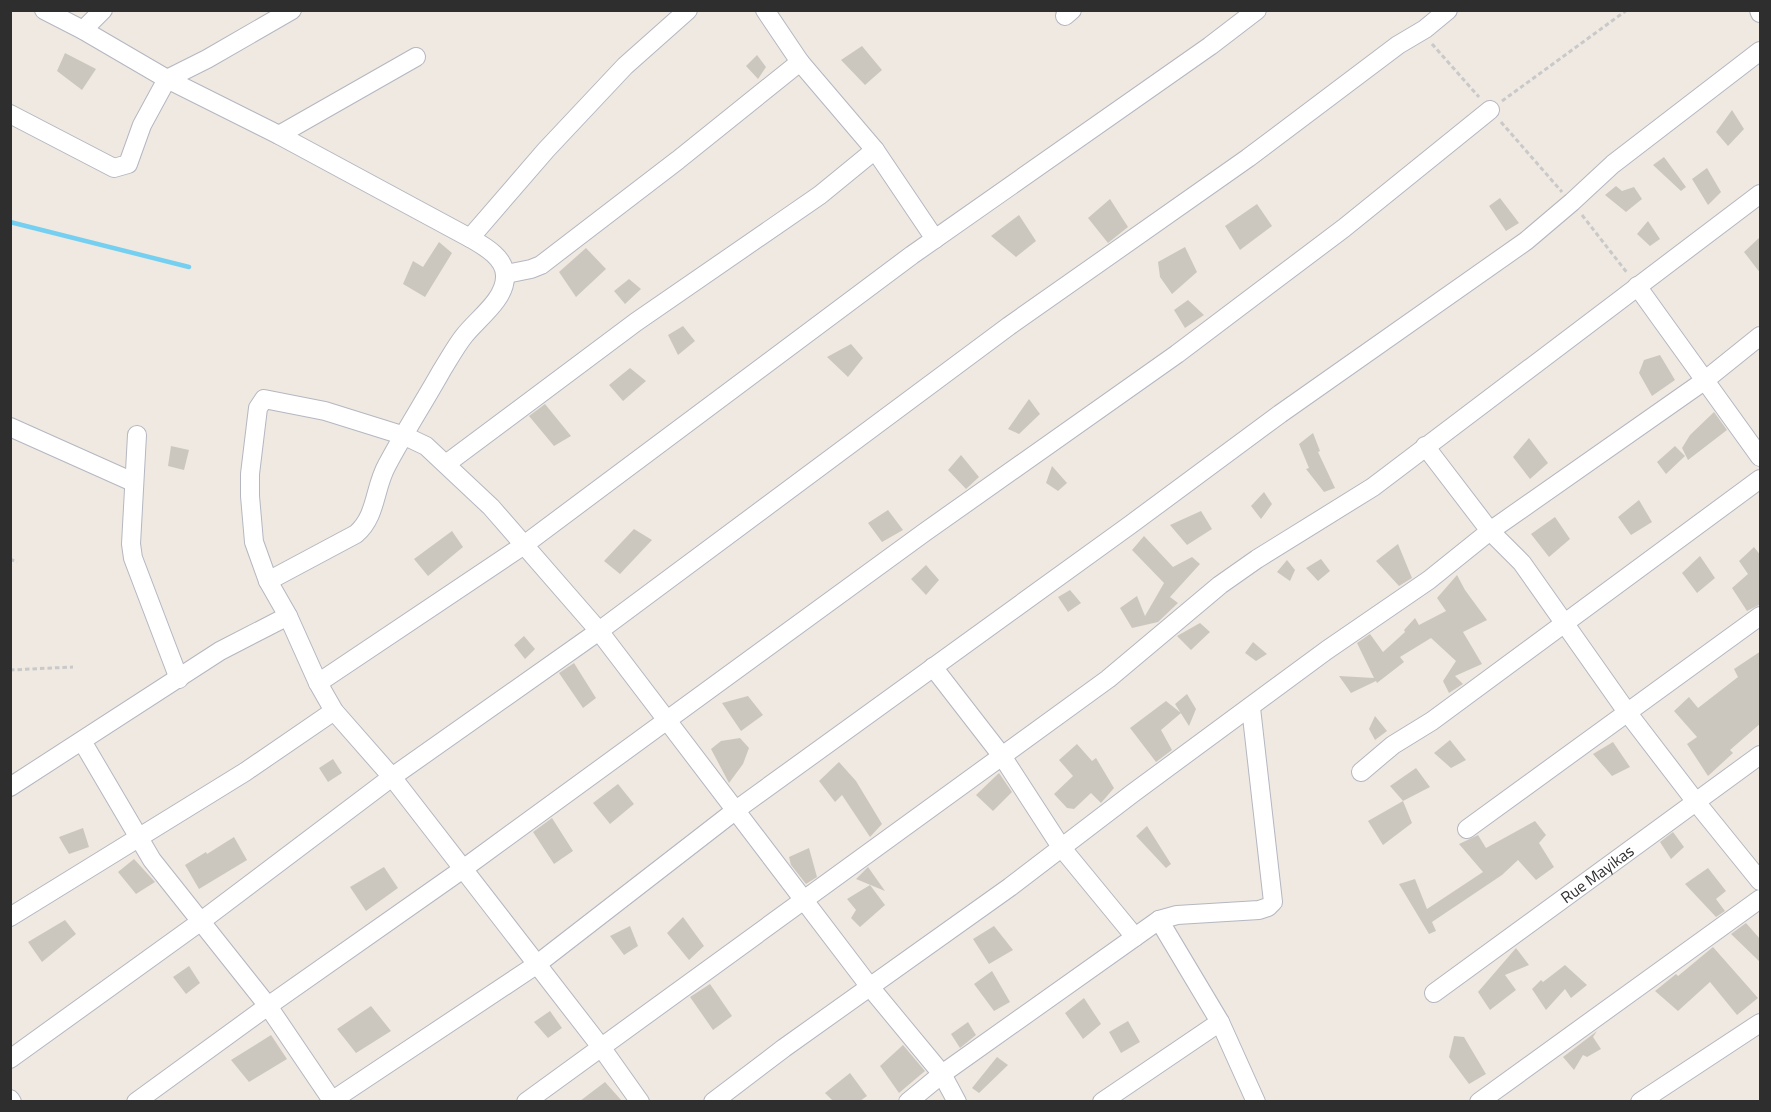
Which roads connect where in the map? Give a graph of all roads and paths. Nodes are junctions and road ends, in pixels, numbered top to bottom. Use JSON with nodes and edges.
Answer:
{"nodes":[{"id":1,"x":44,"y":10,"type":"edge"},
{"id":2,"x":103,"y":10,"type":"edge"},
{"id":3,"x":292,"y":10,"type":"edge"},
{"id":4,"x":688,"y":10,"type":"edge"},
{"id":5,"x":765,"y":10,"type":"edge"},
{"id":6,"x":1257,"y":10,"type":"edge"},
{"id":7,"x":1448,"y":10,"type":"edge"},
{"id":8,"x":1627,"y":10,"type":"edge"},
{"id":9,"x":1425,"y":29,"type":"junction"},
{"id":10,"x":83,"y":30,"type":"junction"},
{"id":11,"x":1761,"y":51,"type":"edge"},
{"id":12,"x":416,"y":57,"type":"dead end"},
{"id":13,"x":800,"y":63,"type":"junction"},
{"id":14,"x":167,"y":79,"type":"junction"},
{"id":15,"x":1490,"y":110,"type":"junction"},
{"id":16,"x":10,"y":114,"type":"edge"},
{"id":17,"x":279,"y":135,"type":"junction"},
{"id":18,"x":875,"y":150,"type":"junction"},
{"id":19,"x":1761,"y":194,"type":"edge"},
{"id":20,"x":1572,"y":202,"type":"junction"},
{"id":21,"x":471,"y":238,"type":"junction"},
{"id":22,"x":934,"y":239,"type":"junction"},
{"id":23,"x":506,"y":274,"type":"junction"},
{"id":24,"x":1637,"y":286,"type":"junction"},
{"id":25,"x":1761,"y":336,"type":"edge"},
{"id":26,"x":1704,"y":381,"type":"junction"},
{"id":27,"x":10,"y":427,"type":"edge"},
{"id":28,"x":137,"y":435,"type":"dead end"},
{"id":29,"x":405,"y":436,"type":"junction"},
{"id":30,"x":1425,"y":446,"type":"junction"},
{"id":31,"x":1761,"y":457,"type":"edge"},
{"id":32,"x":446,"y":464,"type":"junction"},
{"id":33,"x":1761,"y":479,"type":"edge"},
{"id":34,"x":133,"y":482,"type":"junction"},
{"id":35,"x":1490,"y":531,"type":"junction"},
{"id":36,"x":524,"y":545,"type":"junction"},
{"id":37,"x":10,"y":559,"type":"edge"},
{"id":38,"x":17,"y":562,"type":"dead end"},
{"id":39,"x":268,"y":582,"type":"junction"},
{"id":40,"x":288,"y":616,"type":"junction"},
{"id":41,"x":1761,"y":616,"type":"edge"},
{"id":42,"x":1563,"y":624,"type":"junction"},
{"id":43,"x":599,"y":631,"type":"junction"},
{"id":44,"x":73,"y":667,"type":"dead end"},
{"id":45,"x":933,"y":667,"type":"junction"},
{"id":46,"x":10,"y":670,"type":"edge"},
{"id":47,"x":179,"y":679,"type":"junction"},
{"id":48,"x":318,"y":683,"type":"junction"},
{"id":49,"x":1251,"y":708,"type":"junction"},
{"id":50,"x":334,"y":711,"type":"junction"},
{"id":51,"x":1627,"y":712,"type":"junction"},
{"id":52,"x":668,"y":721,"type":"junction"},
{"id":53,"x":82,"y":741,"type":"junction"},
{"id":54,"x":1761,"y":755,"type":"edge"},
{"id":55,"x":1002,"y":756,"type":"junction"},
{"id":56,"x":1361,"y":772,"type":"dead end"},
{"id":57,"x":392,"y":777,"type":"junction"},
{"id":58,"x":10,"y":787,"type":"edge"},
{"id":59,"x":1696,"y":802,"type":"junction"},
{"id":60,"x":736,"y":810,"type":"junction"},
{"id":61,"x":1467,"y":829,"type":"dead end"},
{"id":62,"x":137,"y":838,"type":"junction"},
{"id":63,"x":1061,"y":847,"type":"junction"},
{"id":64,"x":463,"y":869,"type":"junction"},
{"id":65,"x":1761,"y":881,"type":"edge"},
{"id":66,"x":804,"y":899,"type":"junction"},
{"id":67,"x":1761,"y":899,"type":"edge"},
{"id":68,"x":10,"y":917,"type":"edge"},
{"id":69,"x":1159,"y":920,"type":"junction"},
{"id":70,"x":200,"y":922,"type":"junction"},
{"id":71,"x":1135,"y":937,"type":"junction"},
{"id":72,"x":536,"y":965,"type":"junction"},
{"id":73,"x":870,"y":987,"type":"junction"},
{"id":74,"x":1434,"y":993,"type":"dead end"},
{"id":75,"x":268,"y":1006,"type":"junction"},
{"id":76,"x":1220,"y":1022,"type":"junction"},
{"id":77,"x":1761,"y":1023,"type":"edge"},
{"id":78,"x":602,"y":1047,"type":"junction"},
{"id":79,"x":10,"y":1059,"type":"edge"},
{"id":80,"x":942,"y":1074,"type":"junction"},
{"id":81,"x":136,"y":1101,"type":"edge"},
{"id":82,"x":332,"y":1101,"type":"edge"},
{"id":83,"x":526,"y":1101,"type":"edge"},
{"id":84,"x":640,"y":1101,"type":"edge"},
{"id":85,"x":713,"y":1101,"type":"edge"},
{"id":86,"x":908,"y":1101,"type":"edge"},
{"id":87,"x":957,"y":1101,"type":"edge"},
{"id":88,"x":1102,"y":1101,"type":"edge"},
{"id":89,"x":1256,"y":1101,"type":"edge"},
{"id":90,"x":1479,"y":1101,"type":"edge"},
{"id":91,"x":1640,"y":1101,"type":"edge"}],
"edges":[{"from":1,"to":10,"type":"street"},
{"from":2,"to":10,"type":"street"},
{"from":3,"to":14,"type":"street"},
{"from":4,"to":21,"type":"street"},
{"from":5,"to":13,"type":"street"},
{"from":6,"to":22,"type":"street"},
{"from":7,"to":9,"type":"street"},
{"from":8,"to":15,"type":"path"},
{"from":9,"to":15,"type":"path"},
{"from":9,"to":43,"type":"street"},
{"from":10,"to":14,"type":"street"},
{"from":11,"to":20,"type":"street"},
{"from":12,"to":17,"type":"street"},
{"from":13,"to":18,"type":"street"},
{"from":13,"to":23,"type":"street"},
{"from":14,"to":16,"type":"street"},
{"from":14,"to":17,"type":"street"},
{"from":15,"to":20,"type":"path"},
{"from":15,"to":52,"type":"street"},
{"from":17,"to":21,"type":"street"},
{"from":18,"to":22,"type":"street"},
{"from":18,"to":32,"type":"street"},
{"from":19,"to":24,"type":"street"},
{"from":20,"to":24,"type":"path"},
{"from":20,"to":45,"type":"street"},
{"from":21,"to":23,"type":"street"},
{"from":22,"to":36,"type":"street"},
{"from":23,"to":29,"type":"street"},
{"from":24,"to":26,"type":"street"},
{"from":24,"to":30,"type":"street"},
{"from":25,"to":26,"type":"street"},
{"from":26,"to":31,"type":"street"},
{"from":26,"to":35,"type":"street"},
{"from":27,"to":34,"type":"street"},
{"from":28,"to":34,"type":"street"},
{"from":29,"to":32,"type":"street"},
{"from":29,"to":39,"type":"street"},
{"from":29,"to":39,"type":"street"},
{"from":30,"to":35,"type":"street"},
{"from":30,"to":55,"type":"street"},
{"from":32,"to":36,"type":"street"},
{"from":33,"to":42,"type":"street"},
{"from":34,"to":47,"type":"street"},
{"from":35,"to":42,"type":"street"},
{"from":35,"to":49,"type":"street"},
{"from":36,"to":43,"type":"street"},
{"from":36,"to":48,"type":"street"},
{"from":37,"to":38,"type":"path"},
{"from":39,"to":40,"type":"street"},
{"from":40,"to":47,"type":"street"},
{"from":40,"to":48,"type":"street"},
{"from":41,"to":51,"type":"street"},
{"from":42,"to":51,"type":"street"},
{"from":42,"to":56,"type":"street"},
{"from":43,"to":52,"type":"street"},
{"from":43,"to":57,"type":"street"},
{"from":44,"to":46,"type":"path"},
{"from":45,"to":55,"type":"street"},
{"from":45,"to":60,"type":"street"},
{"from":47,"to":53,"type":"street"},
{"from":48,"to":50,"type":"street"},
{"from":49,"to":63,"type":"street"},
{"from":49,"to":69,"type":"street"},
{"from":50,"to":57,"type":"street"},
{"from":50,"to":62,"type":"street"},
{"from":51,"to":59,"type":"street"},
{"from":51,"to":61,"type":"street"},
{"from":52,"to":60,"type":"street"},
{"from":52,"to":64,"type":"street"},
{"from":53,"to":58,"type":"street"},
{"from":53,"to":62,"type":"street"},
{"from":54,"to":59,"type":"street","name":"Rue Mayikas"},
{"from":55,"to":63,"type":"street"},
{"from":55,"to":66,"type":"street"},
{"from":57,"to":64,"type":"street"},
{"from":57,"to":70,"type":"street"},
{"from":59,"to":65,"type":"street"},
{"from":59,"to":74,"type":"street","name":"Rue Mayikas"},
{"from":60,"to":66,"type":"street"},
{"from":60,"to":72,"type":"street"},
{"from":62,"to":68,"type":"street"},
{"from":62,"to":70,"type":"street"},
{"from":63,"to":71,"type":"street"},
{"from":63,"to":73,"type":"street"},
{"from":64,"to":72,"type":"street"},
{"from":64,"to":75,"type":"street"},
{"from":66,"to":73,"type":"street"},
{"from":66,"to":78,"type":"street"},
{"from":67,"to":90,"type":"street"},
{"from":69,"to":71,"type":"street"},
{"from":69,"to":76,"type":"street"},
{"from":70,"to":75,"type":"street"},
{"from":70,"to":79,"type":"street"},
{"from":71,"to":80,"type":"street"},
{"from":72,"to":78,"type":"street"},
{"from":72,"to":82,"type":"street"},
{"from":73,"to":80,"type":"street"},
{"from":73,"to":85,"type":"street"},
{"from":75,"to":81,"type":"street"},
{"from":75,"to":82,"type":"street"},
{"from":76,"to":88,"type":"street"},
{"from":76,"to":89,"type":"street"},
{"from":77,"to":91,"type":"street"},
{"from":78,"to":83,"type":"street"},
{"from":78,"to":84,"type":"street"},
{"from":80,"to":86,"type":"street"},
{"from":80,"to":87,"type":"street"}]}
